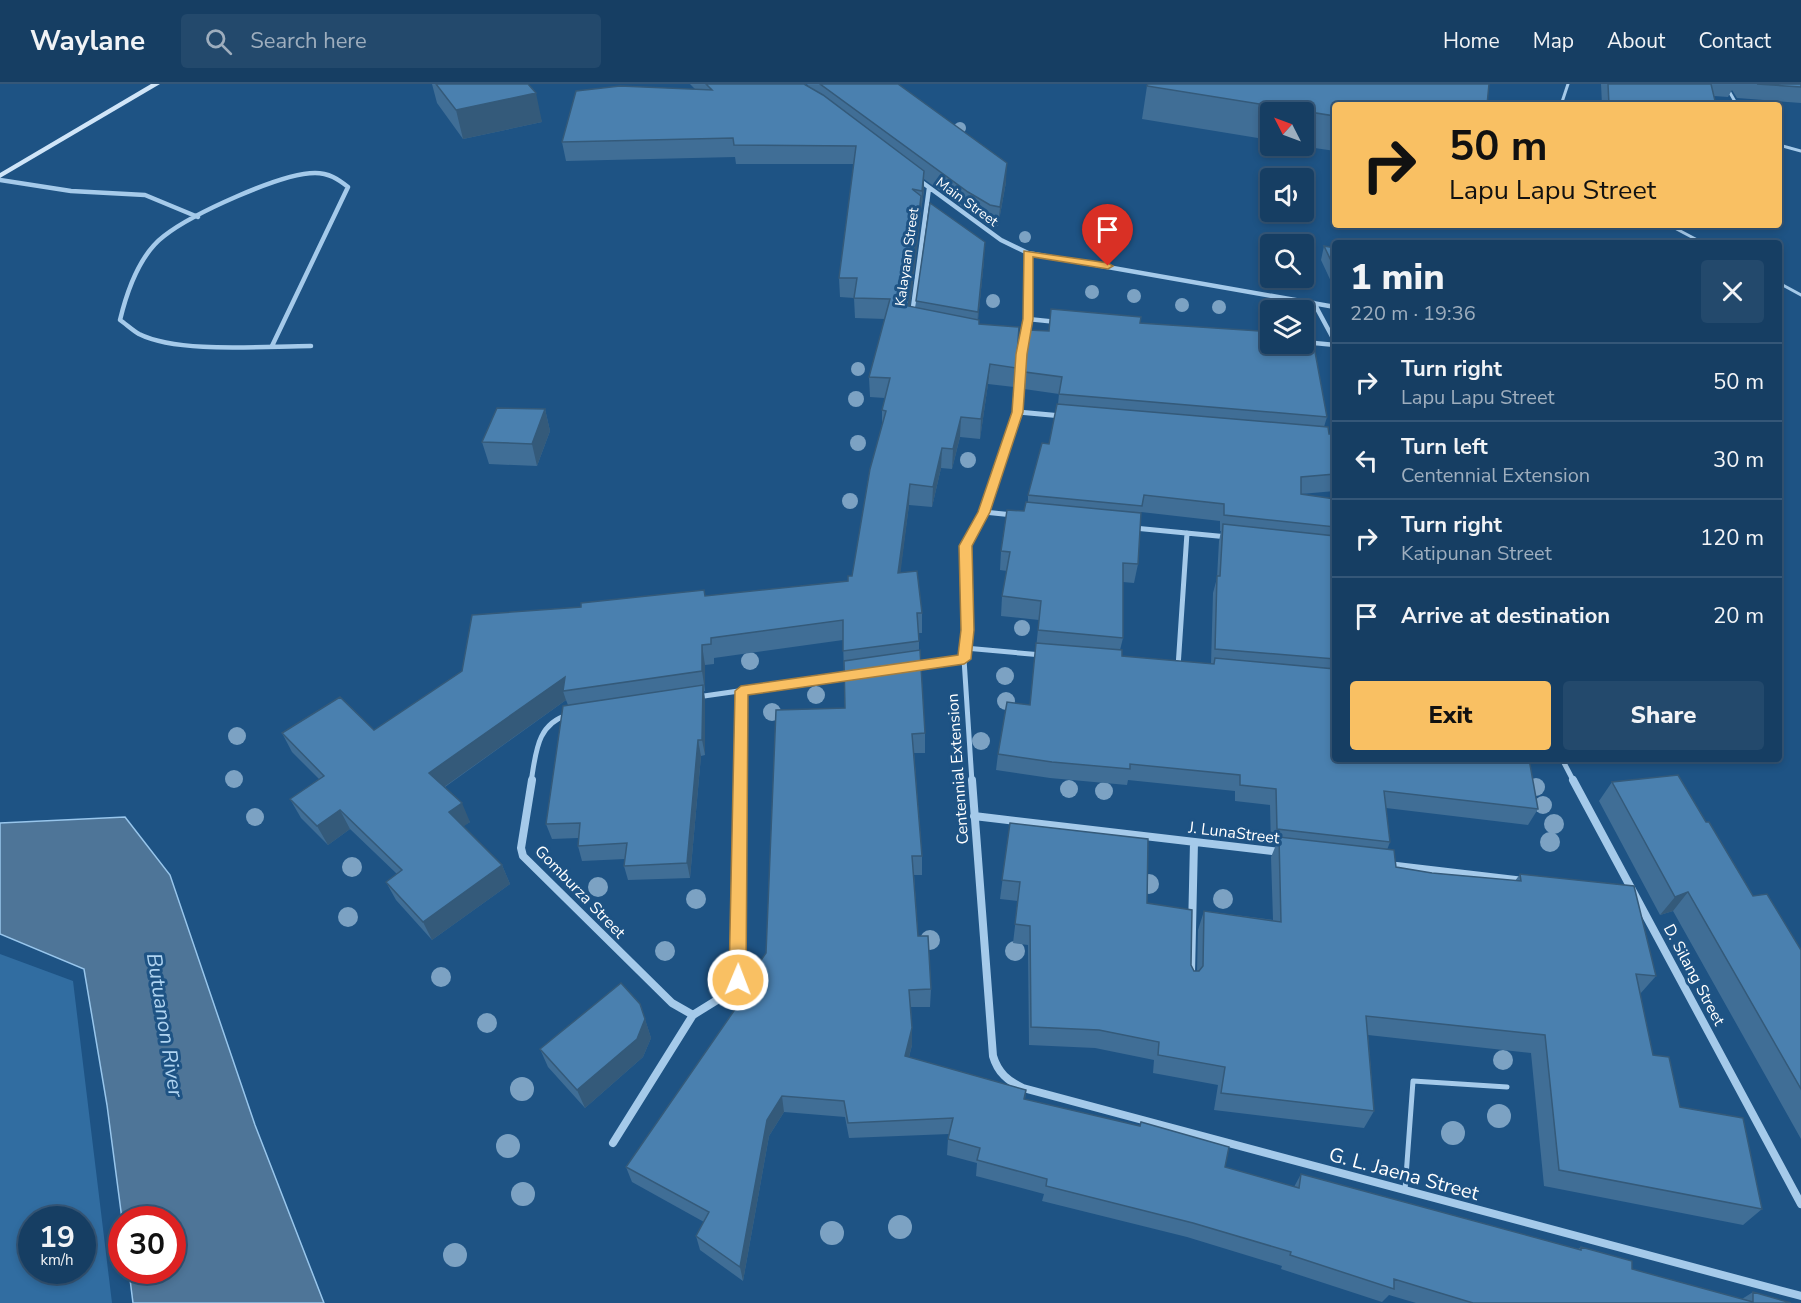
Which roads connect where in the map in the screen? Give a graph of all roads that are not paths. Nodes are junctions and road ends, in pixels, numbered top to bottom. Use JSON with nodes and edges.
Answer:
{"nodes":[{"id":1,"x":156,"y":84,"type":"edge"},
{"id":2,"x":1568,"y":84,"type":"edge"},
{"id":3,"x":1725,"y":84,"type":"edge"},
{"id":4,"x":1563,"y":102,"type":"edge"},
{"id":5,"x":1735,"y":102,"type":"edge"},
{"id":6,"x":1782,"y":146,"type":"edge"},
{"id":7,"x":1801,"y":151,"type":"edge"},
{"id":8,"x":910,"y":174,"type":"edge"},
{"id":9,"x":0,"y":178,"type":"edge"},
{"id":10,"x":929,"y":188,"type":"junction"},
{"id":11,"x":198,"y":217,"type":"junction"},
{"id":12,"x":1675,"y":228,"type":"edge"},
{"id":13,"x":1697,"y":240,"type":"edge"},
{"id":14,"x":1028,"y":254,"type":"junction"},
{"id":15,"x":1782,"y":286,"type":"edge"},
{"id":16,"x":1801,"y":295,"type":"edge"},
{"id":17,"x":1296,"y":300,"type":"edge"},
{"id":18,"x":1314,"y":303,"type":"joint"},
{"id":19,"x":1332,"y":306,"type":"edge"},
{"id":20,"x":1028,"y":319,"type":"junction"},
{"id":21,"x":1063,"y":322,"type":"edge"},
{"id":22,"x":910,"y":323,"type":"edge"},
{"id":23,"x":1332,"y":337,"type":"edge"},
{"id":24,"x":1012,"y":341,"type":"edge"},
{"id":25,"x":1314,"y":342,"type":"edge"},
{"id":26,"x":1024,"y":343,"type":"junction"},
{"id":27,"x":1332,"y":343,"type":"edge"},
{"id":28,"x":272,"y":346,"type":"junction"},
{"id":29,"x":311,"y":346,"type":"dead end"},
{"id":30,"x":1018,"y":412,"type":"junction"},
{"id":31,"x":1065,"y":416,"type":"edge"},
{"id":32,"x":984,"y":512,"type":"junction"},
{"id":33,"x":1020,"y":516,"type":"edge"},
{"id":34,"x":1127,"y":527,"type":"edge"},
{"id":35,"x":1187,"y":533,"type":"junction"},
{"id":36,"x":1232,"y":538,"type":"edge"},
{"id":37,"x":964,"y":648,"type":"junction"},
{"id":38,"x":1047,"y":655,"type":"edge"},
{"id":39,"x":964,"y":659,"type":"junction"},
{"id":40,"x":1166,"y":666,"type":"edge"},
{"id":41,"x":906,"y":667,"type":"edge"},
{"id":42,"x":1178,"y":667,"type":"junction"},
{"id":43,"x":1189,"y":668,"type":"edge"},
{"id":44,"x":859,"y":674,"type":"edge"},
{"id":45,"x":741,"y":691,"type":"junction"},
{"id":46,"x":683,"y":699,"type":"edge"},
{"id":47,"x":578,"y":713,"type":"edge"},
{"id":48,"x":1564,"y":762,"type":"edge"},
{"id":49,"x":974,"y":816,"type":"junction"},
{"id":50,"x":1194,"y":842,"type":"junction"},
{"id":51,"x":1287,"y":853,"type":"edge"},
{"id":52,"x":1380,"y":864,"type":"edge"},
{"id":53,"x":1530,"y":881,"type":"edge"},
{"id":54,"x":1623,"y":892,"type":"edge"},
{"id":55,"x":1635,"y":893,"type":"junction"},
{"id":56,"x":1191,"y":984,"type":"edge"},
{"id":57,"x":693,"y":1015,"type":"junction"},
{"id":58,"x":1002,"y":1076,"type":"joint"},
{"id":59,"x":1508,"y":1087,"type":"dead end"},
{"id":60,"x":613,"y":1143,"type":"dead end"},
{"id":61,"x":1405,"y":1191,"type":"junction"},
{"id":62,"x":1801,"y":1204,"type":"edge"},
{"id":63,"x":1801,"y":1296,"type":"edge"}],
"edges":[{"from":1,"to":9,"type":"street"},
{"from":2,"to":4,"type":"lane"},
{"from":3,"to":5,"type":"lane"},
{"from":6,"to":7,"type":"lane"},
{"from":8,"to":10,"type":"street","name":"Main Street"},
{"from":9,"to":11,"type":"street"},
{"from":10,"to":14,"type":"street","name":"Main Street"},
{"from":10,"to":22,"type":"street","name":"Kalayaan Street"},
{"from":11,"to":28,"type":"street"},
{"from":11,"to":28,"type":"street"},
{"from":12,"to":13,"type":"lane"},
{"from":14,"to":17,"type":"street","name":"Main Street"},
{"from":14,"to":20,"type":"street","name":"Centennial Extension"},
{"from":15,"to":16,"type":"lane"},
{"from":18,"to":19,"type":"street","name":"Main Street"},
{"from":18,"to":23,"type":"street"},
{"from":20,"to":21,"type":"street"},
{"from":20,"to":26,"type":"street","name":"Centennial Extension"},
{"from":24,"to":26,"type":"street"},
{"from":25,"to":27,"type":"street"},
{"from":26,"to":30,"type":"street","name":"Centennial Extension"},
{"from":28,"to":29,"type":"street"},
{"from":30,"to":31,"type":"street"},
{"from":30,"to":32,"type":"street","name":"Centennial Extension"},
{"from":32,"to":33,"type":"street"},
{"from":32,"to":37,"type":"street","name":"Centennial Extension"},
{"from":34,"to":35,"type":"street"},
{"from":35,"to":36,"type":"street"},
{"from":35,"to":42,"type":"street"},
{"from":37,"to":38,"type":"street"},
{"from":37,"to":39,"type":"street","name":"Centennial Extension"},
{"from":39,"to":41,"type":"street"},
{"from":39,"to":49,"type":"street","name":"Centennial Extension"},
{"from":40,"to":42,"type":"street"},
{"from":42,"to":43,"type":"street"},
{"from":44,"to":45,"type":"street"},
{"from":45,"to":46,"type":"street"},
{"from":45,"to":57,"type":"street"},
{"from":47,"to":57,"type":"street","name":"Gomburza Street"},
{"from":48,"to":55,"type":"street","name":"D. Silang Street"},
{"from":49,"to":50,"type":"street","name":"J. LunaStreet"},
{"from":49,"to":58,"type":"street","name":"Centennial Extension"},
{"from":50,"to":51,"type":"street","name":"J. LunaStreet"},
{"from":50,"to":56,"type":"street"},
{"from":52,"to":53,"type":"street"},
{"from":54,"to":55,"type":"street"},
{"from":55,"to":62,"type":"street","name":"D. Silang Street"},
{"from":57,"to":60,"type":"street"},
{"from":58,"to":61,"type":"street","name":"G. L. Jaena Street"},
{"from":59,"to":61,"type":"lane"},
{"from":61,"to":63,"type":"street","name":"G. L. Jaena Street"}]}
